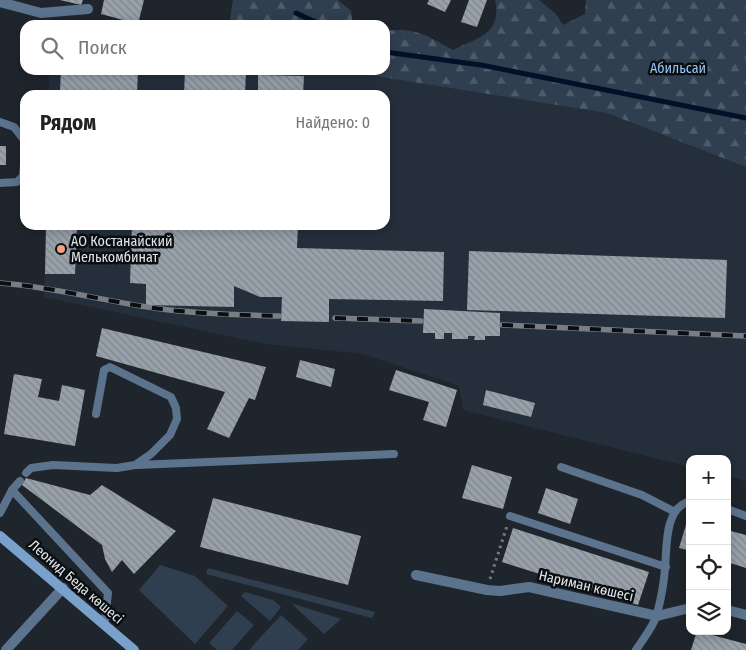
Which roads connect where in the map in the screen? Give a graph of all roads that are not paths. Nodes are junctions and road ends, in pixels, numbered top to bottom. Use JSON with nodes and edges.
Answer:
{"nodes":[{"id":1,"x":0,"y":2,"type":"edge"},
{"id":2,"x":88,"y":9,"type":"dead end"},
{"id":3,"x":0,"y":122,"type":"edge"},
{"id":4,"x":20,"y":135,"type":"edge"},
{"id":5,"x":20,"y":179,"type":"edge"},
{"id":6,"x":0,"y":183,"type":"edge"},
{"id":7,"x":96,"y":414,"type":"dead end"},
{"id":8,"x":394,"y":454,"type":"dead end"},
{"id":9,"x":135,"y":465,"type":"junction"},
{"id":10,"x":561,"y":467,"type":"dead end"},
{"id":11,"x":26,"y":473,"type":"dead end"},
{"id":12,"x":20,"y":481,"type":"dead end"},
{"id":13,"x":12,"y":490,"type":"junction"},
{"id":14,"x":686,"y":502,"type":"edge"},
{"id":15,"x":731,"y":510,"type":"edge"},
{"id":16,"x":674,"y":512,"type":"junction"},
{"id":17,"x":0,"y":513,"type":"edge"},
{"id":18,"x":510,"y":516,"type":"road end"},
{"id":19,"x":746,"y":516,"type":"edge"},
{"id":20,"x":0,"y":536,"type":"edge"},
{"id":21,"x":666,"y":566,"type":"junction"},
{"id":22,"x":416,"y":574,"type":"dead end"},
{"id":23,"x":63,"y":588,"type":"junction"},
{"id":24,"x":686,"y":609,"type":"edge"},
{"id":25,"x":731,"y":611,"type":"edge"},
{"id":26,"x":746,"y":614,"type":"edge"},
{"id":27,"x":657,"y":616,"type":"junction"},
{"id":28,"x":102,"y":623,"type":"junction"},
{"id":29,"x":6,"y":650,"type":"edge"},
{"id":30,"x":134,"y":650,"type":"edge"},
{"id":31,"x":636,"y":650,"type":"edge"}],
"edges":[{"from":1,"to":2,"type":"street"},
{"from":3,"to":4,"type":"lane"},
{"from":5,"to":6,"type":"lane"},
{"from":7,"to":9,"type":"lane"},
{"from":8,"to":9,"type":"lane"},
{"from":9,"to":11,"type":"lane"},
{"from":10,"to":16,"type":"lane"},
{"from":12,"to":13,"type":"lane"},
{"from":13,"to":17,"type":"lane"},
{"from":13,"to":28,"type":"lane"},
{"from":14,"to":16,"type":"lane"},
{"from":15,"to":19,"type":"lane"},
{"from":16,"to":21,"type":"lane"},
{"from":18,"to":21,"type":"lane"},
{"from":20,"to":23,"type":"street","name":"Леонид Беда көшесі"},
{"from":21,"to":27,"type":"lane"},
{"from":22,"to":27,"type":"street","name":"Нариман көшесі"},
{"from":23,"to":28,"type":"street","name":"Леонид Беда көшесі"},
{"from":23,"to":29,"type":"street"},
{"from":24,"to":27,"type":"street","name":"Нариман көшесі"},
{"from":25,"to":26,"type":"street"},
{"from":27,"to":31,"type":"lane"},
{"from":28,"to":30,"type":"street","name":"Леонид Беда көшесі"}]}
